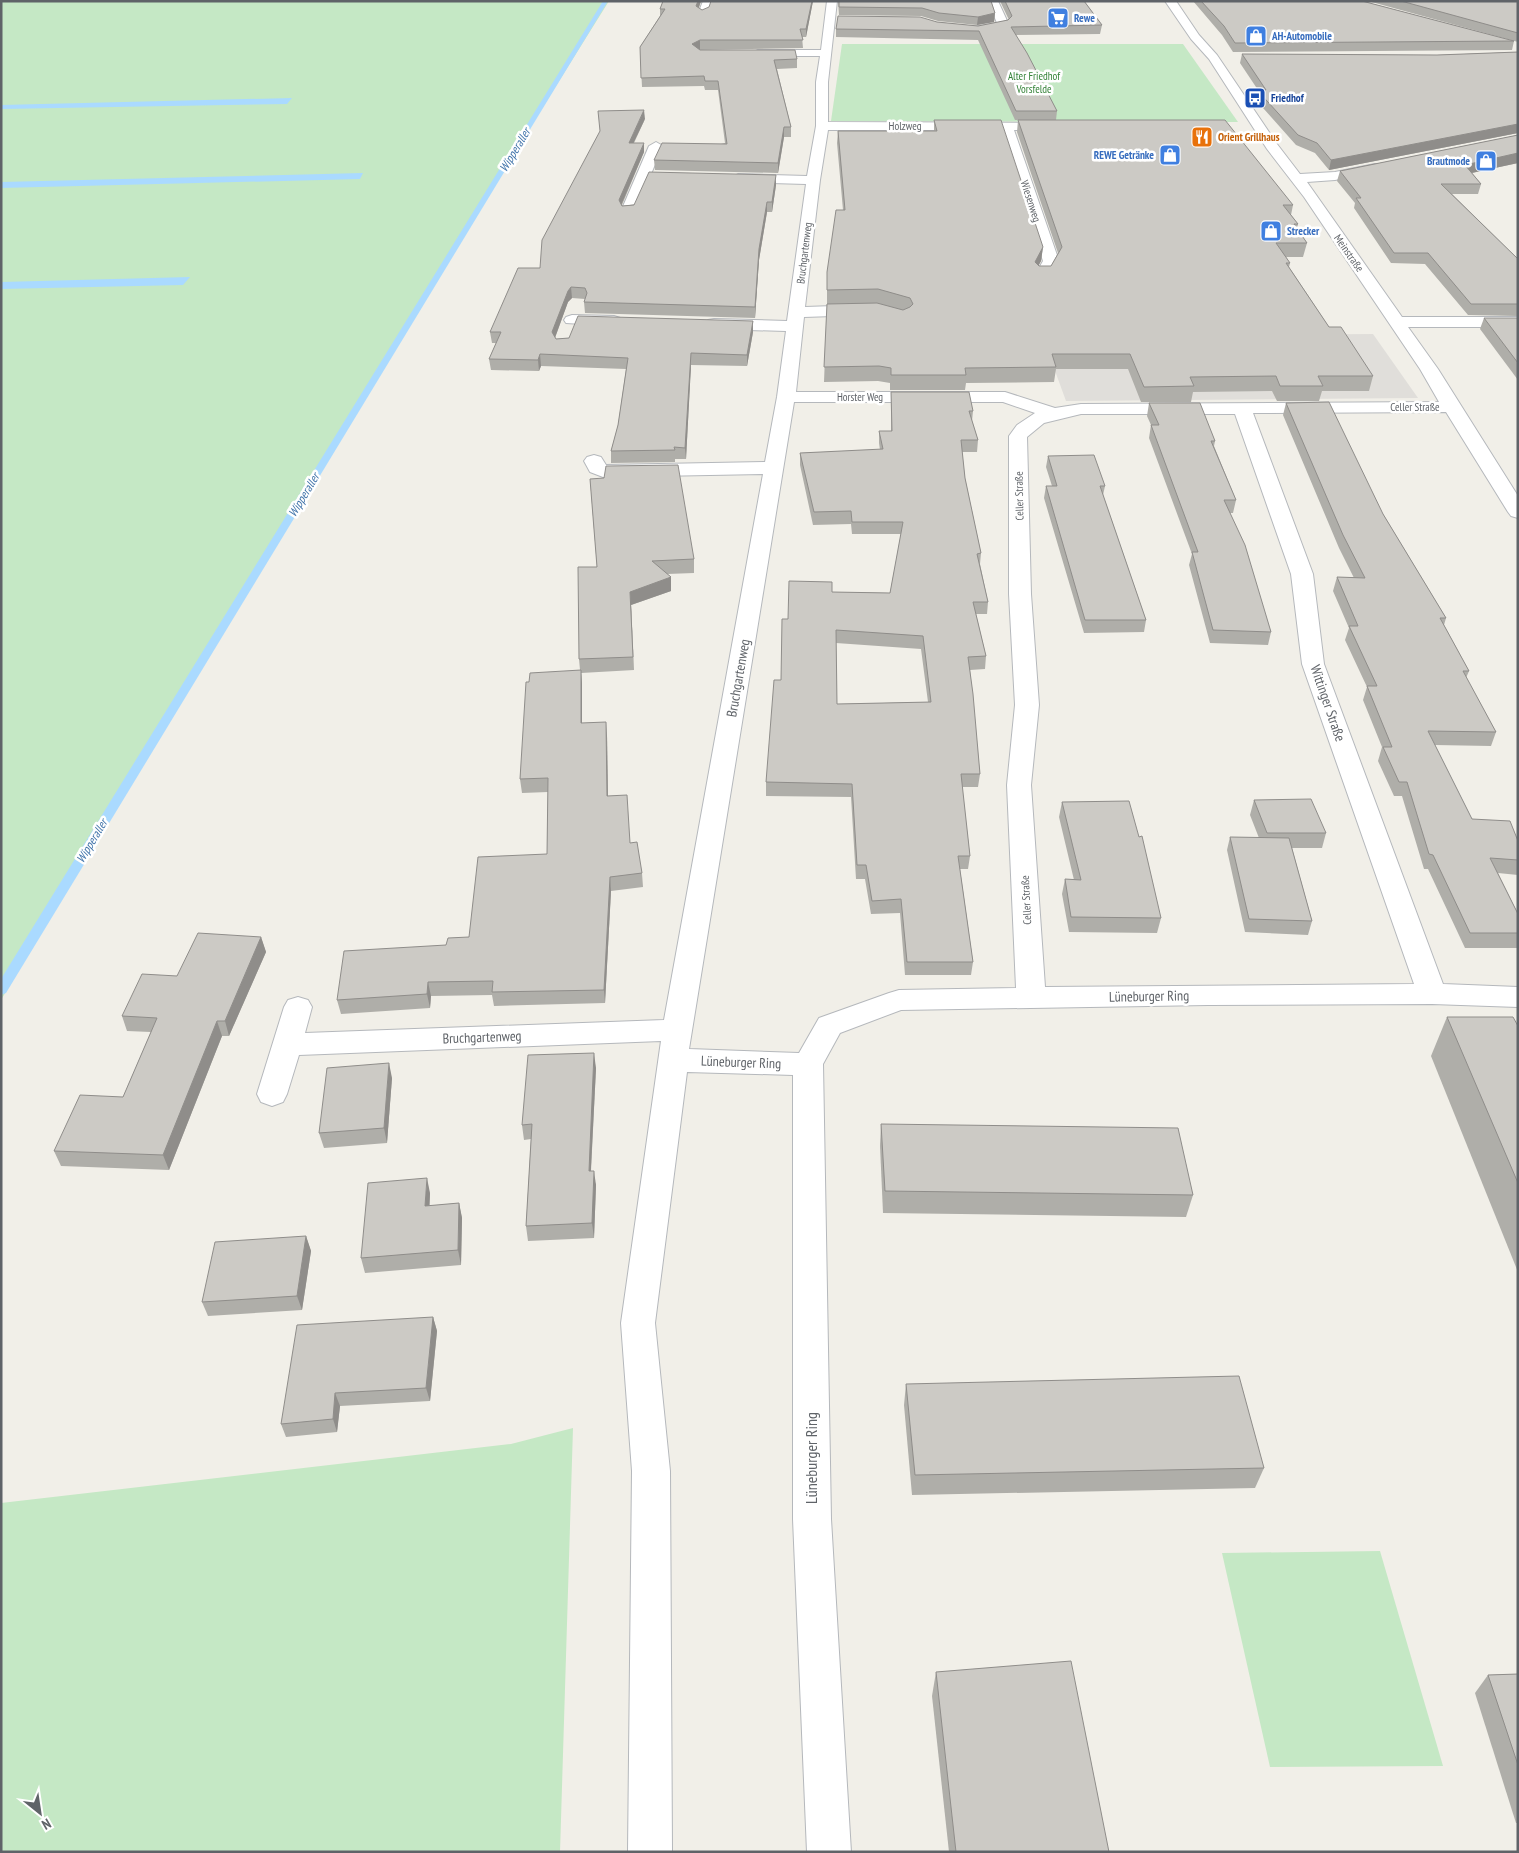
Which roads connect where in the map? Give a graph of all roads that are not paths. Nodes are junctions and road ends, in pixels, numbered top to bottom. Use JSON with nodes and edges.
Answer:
{"nodes":[{"id":1,"x":708,"y":1,"type":"edge"},
{"id":2,"x":993,"y":1,"type":"edge"},
{"id":3,"x":1170,"y":1,"type":"edge"},
{"id":4,"x":703,"y":14,"type":"edge"},
{"id":5,"x":835,"y":14,"type":"edge"},
{"id":6,"x":958,"y":29,"type":"edge"},
{"id":7,"x":827,"y":53,"type":"junction"},
{"id":8,"x":749,"y":54,"type":"edge"},
{"id":9,"x":1213,"y":57,"type":"junction"},
{"id":10,"x":1232,"y":57,"type":"edge"},
{"id":11,"x":822,"y":126,"type":"junction"},
{"id":12,"x":1006,"y":126,"type":"junction"},
{"id":13,"x":1065,"y":126,"type":"edge"},
{"id":14,"x":1239,"y":126,"type":"dead end"},
{"id":15,"x":1258,"y":126,"type":"junction"},
{"id":16,"x":656,"y":146,"type":"dead end"},
{"id":17,"x":1390,"y":165,"type":"edge"},
{"id":18,"x":723,"y":178,"type":"edge"},
{"id":19,"x":1295,"y":178,"type":"junction"},
{"id":20,"x":813,"y":180,"type":"junction"},
{"id":21,"x":628,"y":211,"type":"edge"},
{"id":22,"x":1043,"y":275,"type":"edge"},
{"id":23,"x":579,"y":303,"type":"edge"},
{"id":24,"x":876,"y":310,"type":"edge"},
{"id":25,"x":796,"y":319,"type":"junction"},
{"id":26,"x":572,"y":320,"type":"junction"},
{"id":27,"x":630,"y":321,"type":"edge"},
{"id":28,"x":1398,"y":322,"type":"junction"},
{"id":29,"x":1518,"y":322,"type":"edge"},
{"id":30,"x":698,"y":323,"type":"edge"},
{"id":31,"x":566,"y":336,"type":"edge"},
{"id":32,"x":786,"y":396,"type":"junction"},
{"id":33,"x":1452,"y":407,"type":"junction"},
{"id":34,"x":1242,"y":408,"type":"junction"},
{"id":35,"x":1052,"y":414,"type":"junction"},
{"id":36,"x":594,"y":461,"type":"dead end"},
{"id":37,"x":774,"y":468,"type":"junction"},
{"id":38,"x":1518,"y":512,"type":"edge"},
{"id":39,"x":1432,"y":994,"type":"junction"},
{"id":40,"x":1518,"y":996,"type":"edge"},
{"id":41,"x":1031,"y":997,"type":"junction"},
{"id":42,"x":298,"y":1007,"type":"dead end"},
{"id":43,"x":678,"y":1030,"type":"junction"},
{"id":44,"x":288,"y":1044,"type":"junction"},
{"id":45,"x":674,"y":1060,"type":"junction"},
{"id":46,"x":808,"y":1064,"type":"junction"},
{"id":47,"x":272,"y":1094,"type":"dead end"},
{"id":48,"x":650,"y":1852,"type":"edge"},
{"id":49,"x":829,"y":1852,"type":"edge"}],
"edges":[{"from":1,"to":4,"type":"street"},
{"from":2,"to":6,"type":"street"},
{"from":3,"to":9,"type":"street","name":"Meinstraße"},
{"from":5,"to":7,"type":"street","name":"Bruchgartenweg"},
{"from":7,"to":8,"type":"street"},
{"from":7,"to":11,"type":"street","name":"Bruchgartenweg"},
{"from":9,"to":10,"type":"street"},
{"from":9,"to":15,"type":"street","name":"Meinstraße"},
{"from":11,"to":12,"type":"street","name":"Holzweg"},
{"from":11,"to":20,"type":"street","name":"Bruchgartenweg"},
{"from":12,"to":13,"type":"street","name":"Holzweg"},
{"from":12,"to":22,"type":"street","name":"Wiesenweg"},
{"from":14,"to":15,"type":"street"},
{"from":15,"to":19,"type":"street","name":"Meinstraße"},
{"from":16,"to":21,"type":"street"},
{"from":17,"to":19,"type":"street"},
{"from":18,"to":20,"type":"street"},
{"from":19,"to":28,"type":"street","name":"Meinstraße"},
{"from":20,"to":25,"type":"street","name":"Bruchgartenweg"},
{"from":23,"to":26,"type":"street"},
{"from":24,"to":25,"type":"street"},
{"from":25,"to":30,"type":"street"},
{"from":25,"to":32,"type":"street","name":"Bruchgartenweg"},
{"from":26,"to":27,"type":"street"},
{"from":26,"to":31,"type":"street"},
{"from":28,"to":29,"type":"street"},
{"from":28,"to":33,"type":"street","name":"Meinstraße"},
{"from":32,"to":35,"type":"street","name":"Horster Weg"},
{"from":32,"to":37,"type":"street","name":"Bruchgartenweg"},
{"from":33,"to":34,"type":"street","name":"Celler Straße"},
{"from":33,"to":38,"type":"street","name":"Meinstraße"},
{"from":34,"to":35,"type":"street","name":"Celler Straße"},
{"from":34,"to":39,"type":"street","name":"Wittinger Straße"},
{"from":35,"to":41,"type":"street","name":"Celler Straße"},
{"from":36,"to":37,"type":"street"},
{"from":37,"to":43,"type":"street","name":"Bruchgartenweg"},
{"from":39,"to":40,"type":"street","name":"Lüneburger Ring"},
{"from":39,"to":41,"type":"street","name":"Lüneburger Ring"},
{"from":41,"to":46,"type":"street","name":"Lüneburger Ring"},
{"from":42,"to":44,"type":"street"},
{"from":43,"to":44,"type":"street","name":"Bruchgartenweg"},
{"from":43,"to":45,"type":"street","name":"Bruchgartenweg"},
{"from":44,"to":47,"type":"street"},
{"from":45,"to":46,"type":"street","name":"Lüneburger Ring"},
{"from":45,"to":48,"type":"street","name":"Bruchgartenweg"},
{"from":46,"to":49,"type":"street","name":"Lüneburger Ring"}]}
